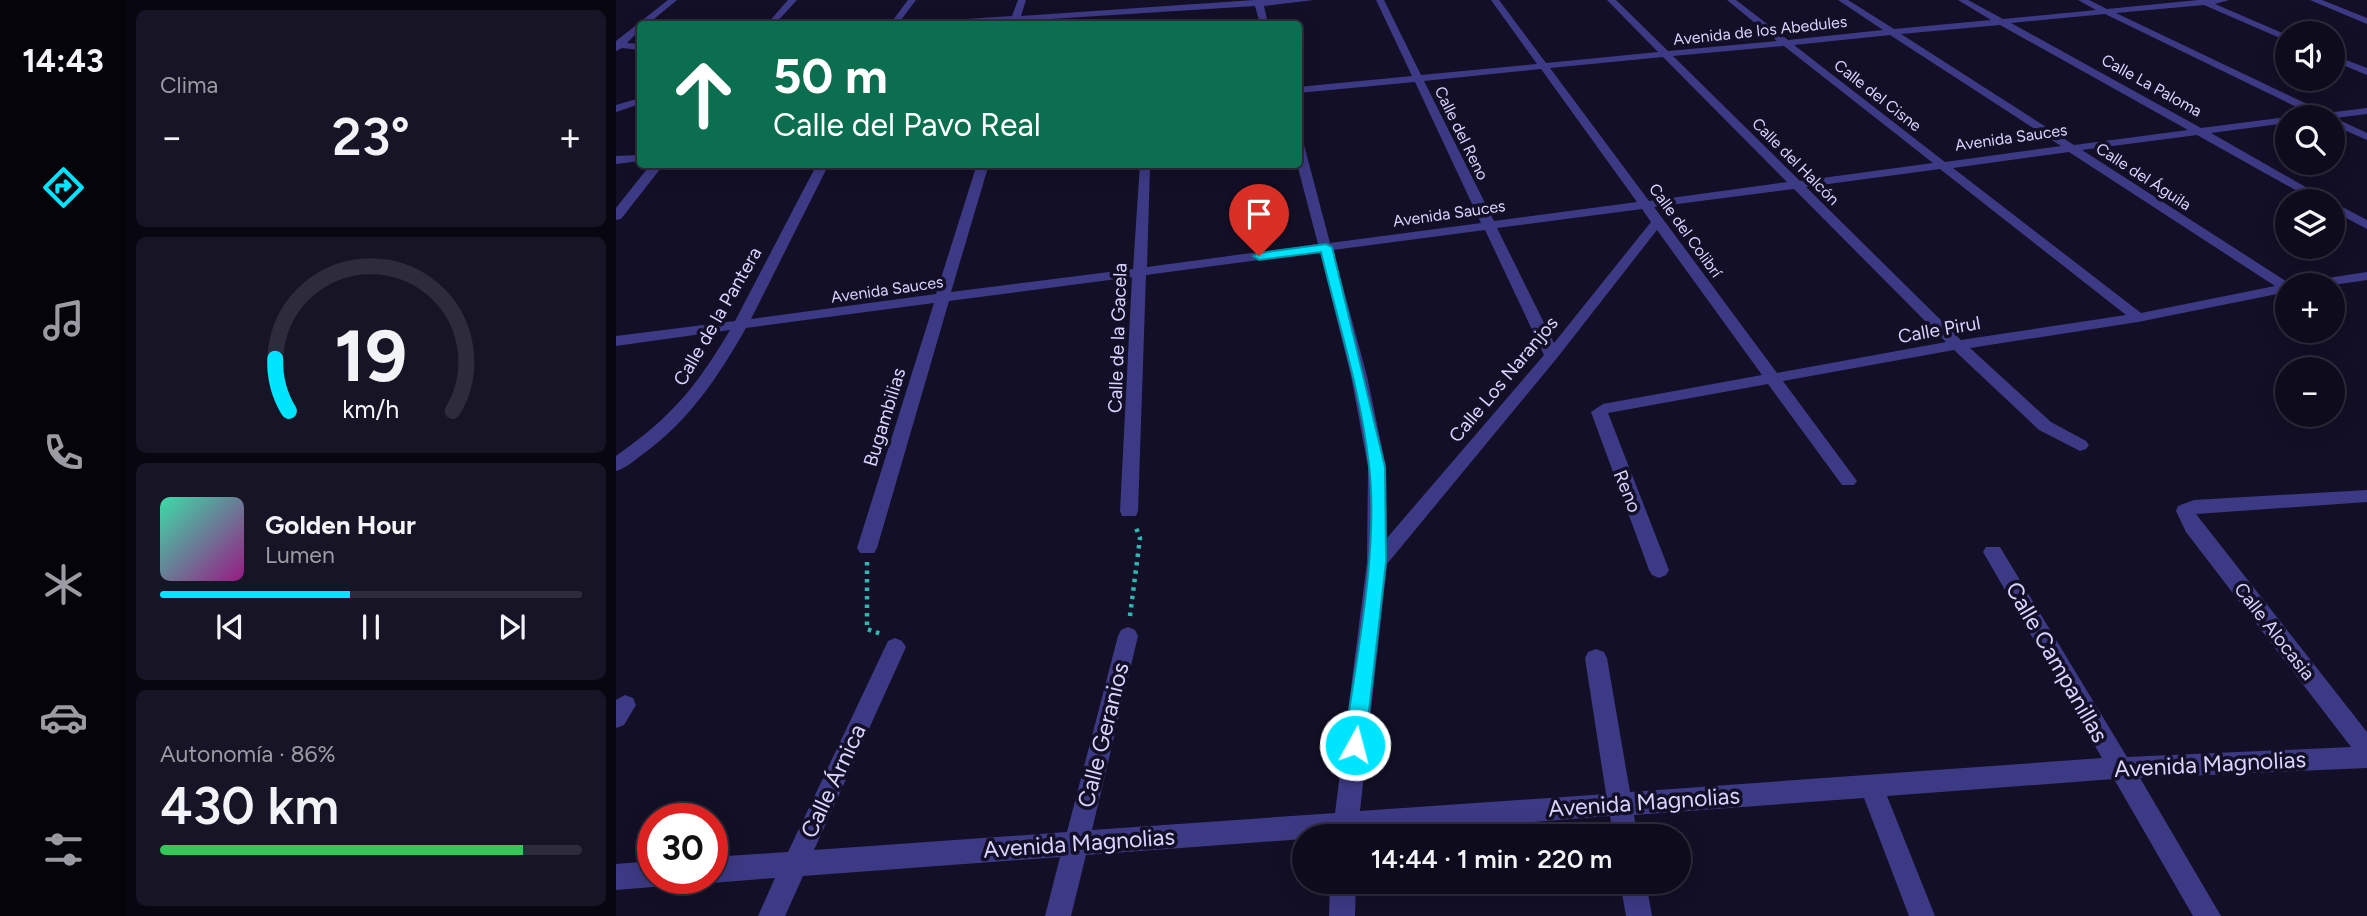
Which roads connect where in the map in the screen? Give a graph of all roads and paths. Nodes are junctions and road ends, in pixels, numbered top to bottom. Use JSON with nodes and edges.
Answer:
{"nodes":[{"id":1,"x":673,"y":0,"type":"edge"},
{"id":2,"x":793,"y":0,"type":"edge"},
{"id":3,"x":912,"y":0,"type":"edge"},
{"id":4,"x":1022,"y":0,"type":"edge"},
{"id":5,"x":1310,"y":0,"type":"edge"},
{"id":6,"x":1380,"y":0,"type":"edge"},
{"id":7,"x":1495,"y":0,"type":"edge"},
{"id":8,"x":1611,"y":0,"type":"edge"},
{"id":9,"x":1731,"y":0,"type":"edge"},
{"id":10,"x":1842,"y":0,"type":"edge"},
{"id":11,"x":1962,"y":0,"type":"edge"},
{"id":12,"x":2082,"y":0,"type":"edge"},
{"id":13,"x":2225,"y":0,"type":"edge"},
{"id":14,"x":2314,"y":0,"type":"edge"},
{"id":15,"x":1258,"y":2,"type":"edge"},
{"id":16,"x":2204,"y":2,"type":"junction"},
{"id":17,"x":1142,"y":5,"type":"edge"},
{"id":18,"x":2106,"y":12,"type":"junction"},
{"id":19,"x":2367,"y":20,"type":"edge"},
{"id":20,"x":647,"y":21,"type":"edge"},
{"id":21,"x":774,"y":21,"type":"edge"},
{"id":22,"x":896,"y":21,"type":"edge"},
{"id":23,"x":1014,"y":21,"type":"edge"},
{"id":24,"x":1263,"y":21,"type":"edge"},
{"id":25,"x":2002,"y":22,"type":"junction"},
{"id":26,"x":637,"y":29,"type":"edge"},
{"id":27,"x":1892,"y":33,"type":"junction"},
{"id":28,"x":2275,"y":33,"type":"edge"},
{"id":29,"x":1785,"y":43,"type":"junction"},
{"id":30,"x":617,"y":45,"type":"edge"},
{"id":31,"x":637,"y":47,"type":"edge"},
{"id":32,"x":1667,"y":55,"type":"junction"},
{"id":33,"x":2345,"y":63,"type":"edge"},
{"id":34,"x":1544,"y":67,"type":"junction"},
{"id":35,"x":2367,"y":72,"type":"edge"},
{"id":36,"x":1419,"y":79,"type":"junction"},
{"id":37,"x":1302,"y":90,"type":"edge"},
{"id":38,"x":637,"y":103,"type":"edge"},
{"id":39,"x":2300,"y":105,"type":"edge"},
{"id":40,"x":616,"y":109,"type":"edge"},
{"id":41,"x":2367,"y":111,"type":"edge"},
{"id":42,"x":2345,"y":114,"type":"edge"},
{"id":43,"x":2275,"y":121,"type":"edge"},
{"id":44,"x":2345,"y":127,"type":"edge"},
{"id":45,"x":2196,"y":130,"type":"junction"},
{"id":46,"x":2367,"y":137,"type":"edge"},
{"id":47,"x":2070,"y":147,"type":"junction"},
{"id":48,"x":637,"y":158,"type":"edge"},
{"id":49,"x":616,"y":160,"type":"edge"},
{"id":50,"x":1302,"y":160,"type":"edge"},
{"id":51,"x":1941,"y":164,"type":"junction"},
{"id":52,"x":655,"y":168,"type":"edge"},
{"id":53,"x":821,"y":168,"type":"edge"},
{"id":54,"x":982,"y":168,"type":"edge"},
{"id":55,"x":1144,"y":168,"type":"edge"},
{"id":56,"x":1796,"y":184,"type":"junction"},
{"id":57,"x":2302,"y":189,"type":"edge"},
{"id":58,"x":1645,"y":204,"type":"junction"},
{"id":59,"x":2345,"y":213,"type":"edge"},
{"id":60,"x":616,"y":216,"type":"edge"},
{"id":61,"x":1658,"y":221,"type":"junction"},
{"id":62,"x":1489,"y":225,"type":"junction"},
{"id":63,"x":2367,"y":225,"type":"edge"},
{"id":64,"x":1326,"y":247,"type":"junction"},
{"id":65,"x":1139,"y":272,"type":"junction"},
{"id":66,"x":2367,"y":276,"type":"edge"},
{"id":67,"x":2345,"y":279,"type":"edge"},
{"id":68,"x":2275,"y":280,"type":"edge"},
{"id":69,"x":2275,"y":290,"type":"edge"},
{"id":70,"x":941,"y":299,"type":"junction"},
{"id":71,"x":2138,"y":318,"type":"junction"},
{"id":72,"x":738,"y":327,"type":"junction"},
{"id":73,"x":616,"y":341,"type":"edge"},
{"id":74,"x":1958,"y":345,"type":"junction"},
{"id":75,"x":1552,"y":355,"type":"junction"},
{"id":76,"x":1774,"y":379,"type":"junction"},
{"id":77,"x":1599,"y":412,"type":"joint"},
{"id":78,"x":2080,"y":444,"type":"dead end"},
{"id":79,"x":616,"y":465,"type":"edge"},
{"id":80,"x":1848,"y":481,"type":"dead end"},
{"id":81,"x":2364,"y":499,"type":"edge"},
{"id":82,"x":1129,"y":511,"type":"joint"},
{"id":83,"x":867,"y":548,"type":"joint"},
{"id":84,"x":1993,"y":552,"type":"dead end"},
{"id":85,"x":1377,"y":562,"type":"junction"},
{"id":86,"x":1659,"y":570,"type":"dead end"},
{"id":87,"x":1128,"y":636,"type":"joint"},
{"id":88,"x":895,"y":646,"type":"joint"},
{"id":89,"x":1596,"y":658,"type":"dead end"},
{"id":90,"x":2367,"y":750,"type":"edge"},
{"id":91,"x":2367,"y":757,"type":"edge"},
{"id":92,"x":2120,"y":768,"type":"junction"},
{"id":93,"x":1871,"y":785,"type":"junction"},
{"id":94,"x":1619,"y":804,"type":"junction"},
{"id":95,"x":1346,"y":824,"type":"edge"},
{"id":96,"x":1408,"y":824,"type":"edge"},
{"id":97,"x":1623,"y":824,"type":"edge"},
{"id":98,"x":1292,"y":833,"type":"edge"},
{"id":99,"x":1077,"y":844,"type":"junction"},
{"id":100,"x":795,"y":864,"type":"junction"},
{"id":101,"x":728,"y":869,"type":"edge"},
{"id":102,"x":637,"y":875,"type":"edge"},
{"id":103,"x":616,"y":877,"type":"edge"},
{"id":104,"x":1343,"y":894,"type":"edge"},
{"id":105,"x":1635,"y":894,"type":"edge"},
{"id":106,"x":771,"y":916,"type":"edge"},
{"id":107,"x":1058,"y":916,"type":"edge"},
{"id":108,"x":1342,"y":916,"type":"edge"},
{"id":109,"x":1639,"y":916,"type":"edge"},
{"id":110,"x":1922,"y":916,"type":"edge"},
{"id":111,"x":2208,"y":916,"type":"edge"}],
"edges":[{"from":1,"to":20,"type":"street"},
{"from":2,"to":21,"type":"street"},
{"from":3,"to":22,"type":"street"},
{"from":4,"to":23,"type":"street"},
{"from":5,"to":15,"type":"street"},
{"from":6,"to":36,"type":"street","name":"Calle del Reno"},
{"from":7,"to":34,"type":"street","name":"Calle del Colibrí"},
{"from":8,"to":32,"type":"street","name":"Calle del Halcón"},
{"from":9,"to":29,"type":"street","name":"Calle del Cisne"},
{"from":10,"to":27,"type":"street","name":"Calle del Águila"},
{"from":11,"to":25,"type":"street","name":"Calle La Paloma"},
{"from":12,"to":18,"type":"street"},
{"from":13,"to":16,"type":"street","name":"Avenida de los Abedules"},
{"from":14,"to":19,"type":"street"},
{"from":15,"to":17,"type":"street"},
{"from":15,"to":24,"type":"street"},
{"from":16,"to":18,"type":"street","name":"Avenida de los Abedules"},
{"from":16,"to":28,"type":"street"},
{"from":17,"to":23,"type":"street"},
{"from":18,"to":25,"type":"street","name":"Avenida de los Abedules"},
{"from":18,"to":39,"type":"street"},
{"from":25,"to":27,"type":"street","name":"Avenida de los Abedules"},
{"from":25,"to":45,"type":"street","name":"Calle La Paloma"},
{"from":26,"to":30,"type":"street"},
{"from":27,"to":29,"type":"street","name":"Avenida de los Abedules"},
{"from":27,"to":47,"type":"street","name":"Calle del Águila"},
{"from":29,"to":32,"type":"street","name":"Avenida de los Abedules"},
{"from":29,"to":51,"type":"street","name":"Calle del Cisne"},
{"from":30,"to":31,"type":"street"},
{"from":32,"to":34,"type":"street","name":"Avenida de los Abedules"},
{"from":32,"to":56,"type":"street","name":"Calle del Halcón"},
{"from":33,"to":35,"type":"street"},
{"from":34,"to":36,"type":"street","name":"Avenida de los Abedules"},
{"from":34,"to":58,"type":"street","name":"Calle del Colibrí"},
{"from":36,"to":37,"type":"street","name":"Avenida de los Abedules"},
{"from":36,"to":62,"type":"street","name":"Calle del Reno"},
{"from":38,"to":40,"type":"street"},
{"from":41,"to":42,"type":"street"},
{"from":43,"to":45,"type":"street","name":"Avenida Sauces"},
{"from":44,"to":46,"type":"street"},
{"from":45,"to":47,"type":"street","name":"Avenida Sauces"},
{"from":45,"to":57,"type":"street","name":"Calle La Paloma"},
{"from":47,"to":51,"type":"street","name":"Avenida Sauces"},
{"from":47,"to":68,"type":"street","name":"Calle del Águila"},
{"from":48,"to":49,"type":"street"},
{"from":50,"to":64,"type":"street"},
{"from":51,"to":56,"type":"street","name":"Avenida Sauces"},
{"from":51,"to":71,"type":"street","name":"Calle del Cisne"},
{"from":52,"to":60,"type":"street"},
{"from":53,"to":72,"type":"street","name":"Calle de la Pantera"},
{"from":54,"to":70,"type":"street","name":"Bugambilias"},
{"from":55,"to":65,"type":"street","name":"Calle de la Gacela"},
{"from":56,"to":58,"type":"street","name":"Avenida Sauces"},
{"from":56,"to":74,"type":"street","name":"Calle del Halcón"},
{"from":58,"to":61,"type":"street","name":"Calle del Colibrí"},
{"from":58,"to":62,"type":"street","name":"Avenida Sauces"},
{"from":59,"to":63,"type":"street"},
{"from":61,"to":75,"type":"street","name":"Calle Los Naranjos"},
{"from":61,"to":76,"type":"street","name":"Calle del Colibrí"},
{"from":62,"to":64,"type":"street","name":"Avenida Sauces"},
{"from":62,"to":75,"type":"street","name":"Calle del Reno"},
{"from":64,"to":65,"type":"street","name":"Avenida Sauces"},
{"from":64,"to":85,"type":"street"},
{"from":65,"to":70,"type":"street","name":"Avenida Sauces"},
{"from":65,"to":82,"type":"street","name":"Calle de la Gacela"},
{"from":66,"to":67,"type":"street"},
{"from":69,"to":71,"type":"street","name":"Calle Pirul"},
{"from":70,"to":72,"type":"street","name":"Avenida Sauces"},
{"from":70,"to":83,"type":"street","name":"Bugambilias"},
{"from":71,"to":74,"type":"street","name":"Calle Pirul"},
{"from":72,"to":73,"type":"street","name":"Avenida Sauces"},
{"from":72,"to":79,"type":"street","name":"Calle de la Pantera"},
{"from":74,"to":76,"type":"street","name":"Calle Pirul"},
{"from":74,"to":78,"type":"street","name":"Calle del Halcón"},
{"from":75,"to":85,"type":"street","name":"Calle Los Naranjos"},
{"from":76,"to":77,"type":"street","name":"Calle Pirul"},
{"from":76,"to":80,"type":"street","name":"Calle del Colibrí"},
{"from":77,"to":86,"type":"street","name":"Reno"},
{"from":81,"to":90,"type":"street","name":"Calle Alocasia"},
{"from":82,"to":87,"type":"path"},
{"from":83,"to":88,"type":"path"},
{"from":84,"to":92,"type":"street","name":"Calle Campanillas"},
{"from":85,"to":95,"type":"street"},
{"from":87,"to":99,"type":"street","name":"Calle Geranios"},
{"from":88,"to":100,"type":"street","name":"Calle Árnica"},
{"from":89,"to":94,"type":"street"},
{"from":91,"to":92,"type":"street","name":"Avenida Magnolias"},
{"from":92,"to":93,"type":"street","name":"Avenida Magnolias"},
{"from":92,"to":111,"type":"street","name":"Calle Campanillas"},
{"from":93,"to":94,"type":"street","name":"Avenida Magnolias"},
{"from":93,"to":110,"type":"street"},
{"from":94,"to":96,"type":"street","name":"Avenida Magnolias"},
{"from":94,"to":97,"type":"street"},
{"from":98,"to":99,"type":"street","name":"Avenida Magnolias"},
{"from":99,"to":100,"type":"street","name":"Avenida Magnolias"},
{"from":99,"to":107,"type":"street","name":"Calle Geranios"},
{"from":100,"to":101,"type":"street","name":"Avenida Magnolias"},
{"from":100,"to":106,"type":"street","name":"Calle Árnica"},
{"from":102,"to":103,"type":"street"},
{"from":104,"to":108,"type":"street"},
{"from":105,"to":109,"type":"street"}]}
